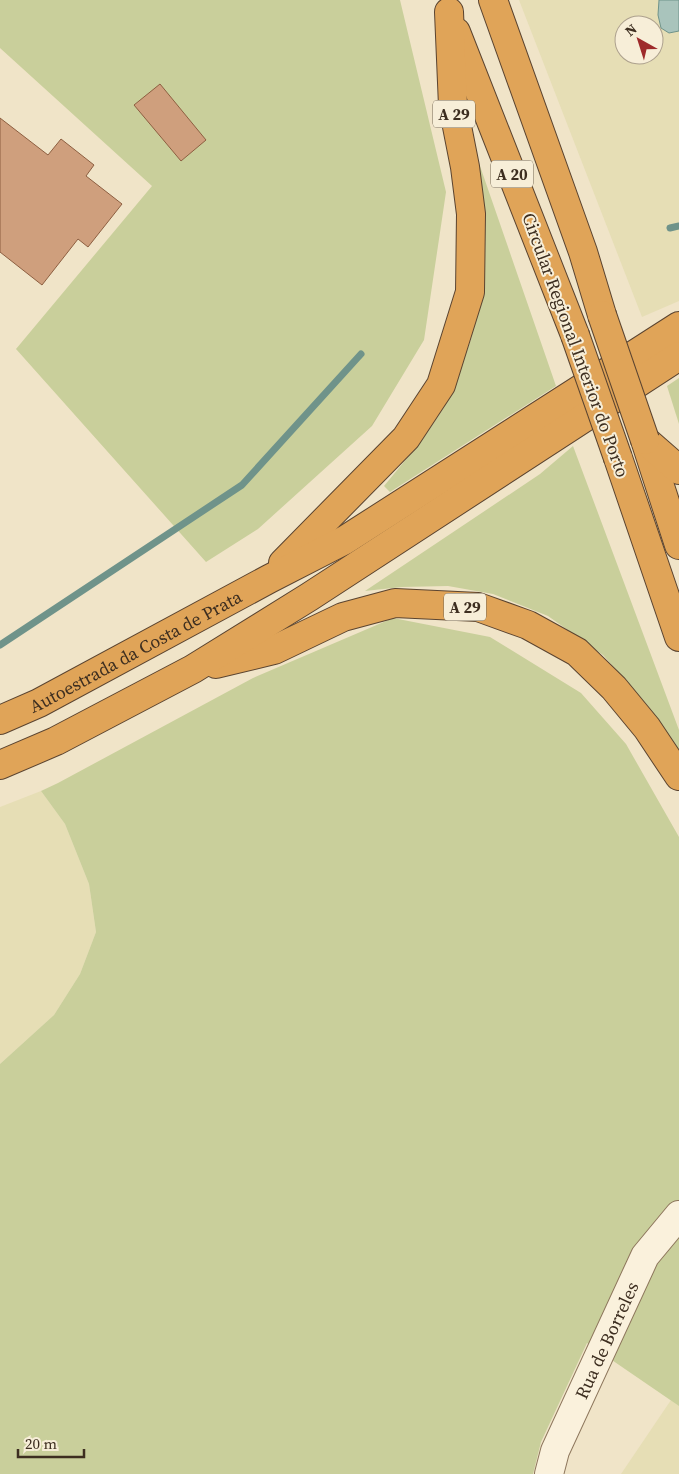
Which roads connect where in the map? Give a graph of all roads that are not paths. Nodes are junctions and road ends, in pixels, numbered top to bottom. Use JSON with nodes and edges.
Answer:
{"nodes":[{"id":1,"x":493,"y":0,"type":"edge"},
{"id":2,"x":447,"y":6,"type":"edge"},
{"id":3,"x":679,"y":326,"type":"edge"},
{"id":4,"x":679,"y":356,"type":"edge"},
{"id":5,"x":644,"y":440,"type":"junction"},
{"id":6,"x":679,"y":470,"type":"edge"},
{"id":7,"x":679,"y":545,"type":"edge"},
{"id":8,"x":268,"y":579,"type":"junction"},
{"id":9,"x":679,"y":637,"type":"edge"},
{"id":10,"x":192,"y":669,"type":"junction"},
{"id":11,"x":0,"y":720,"type":"edge"},
{"id":12,"x":0,"y":765,"type":"edge"},
{"id":13,"x":679,"y":776,"type":"edge"},
{"id":14,"x":679,"y":1216,"type":"edge"},
{"id":15,"x":549,"y":1474,"type":"edge"}],
"edges":[{"from":1,"to":5,"type":"highway","name":"Circular Regional Interior do Porto","number":"A 20","bridge":true},
{"from":2,"to":8,"type":"highway","number":"A 29"},
{"from":2,"to":9,"type":"highway","name":"Circular Regional Interior do Porto","number":"A 20","bridge":true},
{"from":3,"to":8,"type":"highway","number":"A 29"},
{"from":4,"to":10,"type":"highway","number":"A 29"},
{"from":5,"to":6,"type":"highway"},
{"from":5,"to":7,"type":"highway","name":"Circular Regional Interior do Porto","number":"A 20"},
{"from":8,"to":11,"type":"highway","name":"Autoestrada da Costa de Prata","number":"A 29"},
{"from":10,"to":12,"type":"highway","number":"A 29"},
{"from":10,"to":13,"type":"highway","number":"A 29"},
{"from":14,"to":15,"type":"street","name":"Rua de Borreles"}]}
